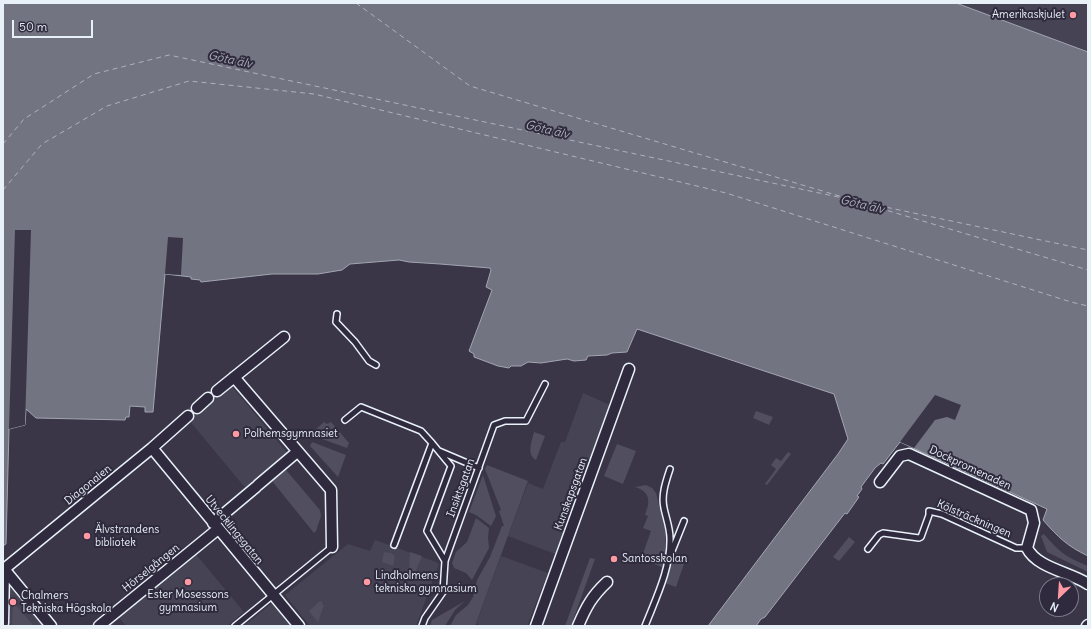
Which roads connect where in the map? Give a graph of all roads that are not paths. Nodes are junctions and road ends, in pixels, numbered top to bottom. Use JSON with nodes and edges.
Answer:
{"nodes":[{"id":1,"x":337,"y":314,"type":"dead end"},
{"id":2,"x":284,"y":337,"type":"dead end"},
{"id":3,"x":376,"y":365,"type":"dead end"},
{"id":4,"x":629,"y":370,"type":"dead end"},
{"id":5,"x":234,"y":377,"type":"junction"},
{"id":6,"x":545,"y":384,"type":"dead end"},
{"id":7,"x":217,"y":391,"type":"dead end"},
{"id":8,"x":208,"y":398,"type":"dead end"},
{"id":9,"x":197,"y":408,"type":"dead end"},
{"id":10,"x":188,"y":416,"type":"dead end"},
{"id":11,"x":345,"y":420,"type":"dead end"},
{"id":12,"x":432,"y":443,"type":"junction"},
{"id":13,"x":152,"y":448,"type":"junction"},
{"id":14,"x":438,"y":450,"type":"junction"},
{"id":15,"x":297,"y":452,"type":"junction"},
{"id":16,"x":479,"y":468,"type":"junction"},
{"id":17,"x":670,"y":469,"type":"dead end"},
{"id":18,"x":880,"y":482,"type":"dead end"},
{"id":19,"x":684,"y":522,"type":"dead end"},
{"id":20,"x":216,"y":526,"type":"junction"},
{"id":21,"x":1028,"y":544,"type":"junction"},
{"id":22,"x":394,"y":545,"type":"dead end"},
{"id":23,"x":332,"y":547,"type":"joint"},
{"id":24,"x":868,"y":549,"type":"dead end"},
{"id":25,"x":668,"y":559,"type":"junction"},
{"id":26,"x":445,"y":561,"type":"junction"},
{"id":27,"x":4,"y":570,"type":"edge"},
{"id":28,"x":607,"y":582,"type":"dead end"},
{"id":29,"x":1088,"y":584,"type":"edge"},
{"id":30,"x":273,"y":596,"type":"junction"},
{"id":31,"x":3,"y":623,"type":"edge"},
{"id":32,"x":51,"y":626,"type":"edge"},
{"id":33,"x":99,"y":626,"type":"edge"},
{"id":34,"x":235,"y":626,"type":"edge"},
{"id":35,"x":299,"y":626,"type":"edge"},
{"id":36,"x":422,"y":626,"type":"edge"},
{"id":37,"x":536,"y":626,"type":"edge"},
{"id":38,"x":578,"y":626,"type":"edge"},
{"id":39,"x":645,"y":626,"type":"edge"}],
"edges":[{"from":1,"to":3,"type":"lane"},
{"from":2,"to":5,"type":"street"},
{"from":4,"to":37,"type":"street","name":"Kunskapsgatan"},
{"from":5,"to":7,"type":"street"},
{"from":5,"to":15,"type":"street"},
{"from":6,"to":16,"type":"lane","name":"Insiktsgatan"},
{"from":8,"to":9,"type":"street"},
{"from":10,"to":13,"type":"street","name":"Diagonalen"},
{"from":11,"to":12,"type":"lane"},
{"from":12,"to":14,"type":"lane"},
{"from":12,"to":22,"type":"lane"},
{"from":13,"to":20,"type":"street","name":"Utvecklingsgatan"},
{"from":13,"to":27,"type":"street","name":"Diagonalen"},
{"from":14,"to":16,"type":"lane"},
{"from":14,"to":26,"type":"lane"},
{"from":15,"to":20,"type":"street","name":"Hörselgången"},
{"from":15,"to":23,"type":"street"},
{"from":16,"to":26,"type":"lane","name":"Insiktsgatan"},
{"from":17,"to":25,"type":"lane"},
{"from":18,"to":21,"type":"street","name":"Dockpromenaden"},
{"from":19,"to":25,"type":"lane"},
{"from":20,"to":30,"type":"street","name":"Utvecklingsgatan"},
{"from":20,"to":33,"type":"street","name":"Hörselgången"},
{"from":21,"to":24,"type":"lane","name":"Kölsträckningen"},
{"from":21,"to":29,"type":"street"},
{"from":23,"to":30,"type":"lane"},
{"from":25,"to":39,"type":"lane"},
{"from":26,"to":36,"type":"lane","name":"Insiktsgatan"},
{"from":27,"to":31,"type":"street"},
{"from":27,"to":32,"type":"street"},
{"from":28,"to":38,"type":"street"},
{"from":30,"to":34,"type":"lane"},
{"from":30,"to":35,"type":"street","name":"Utvecklingsgatan"}]}
